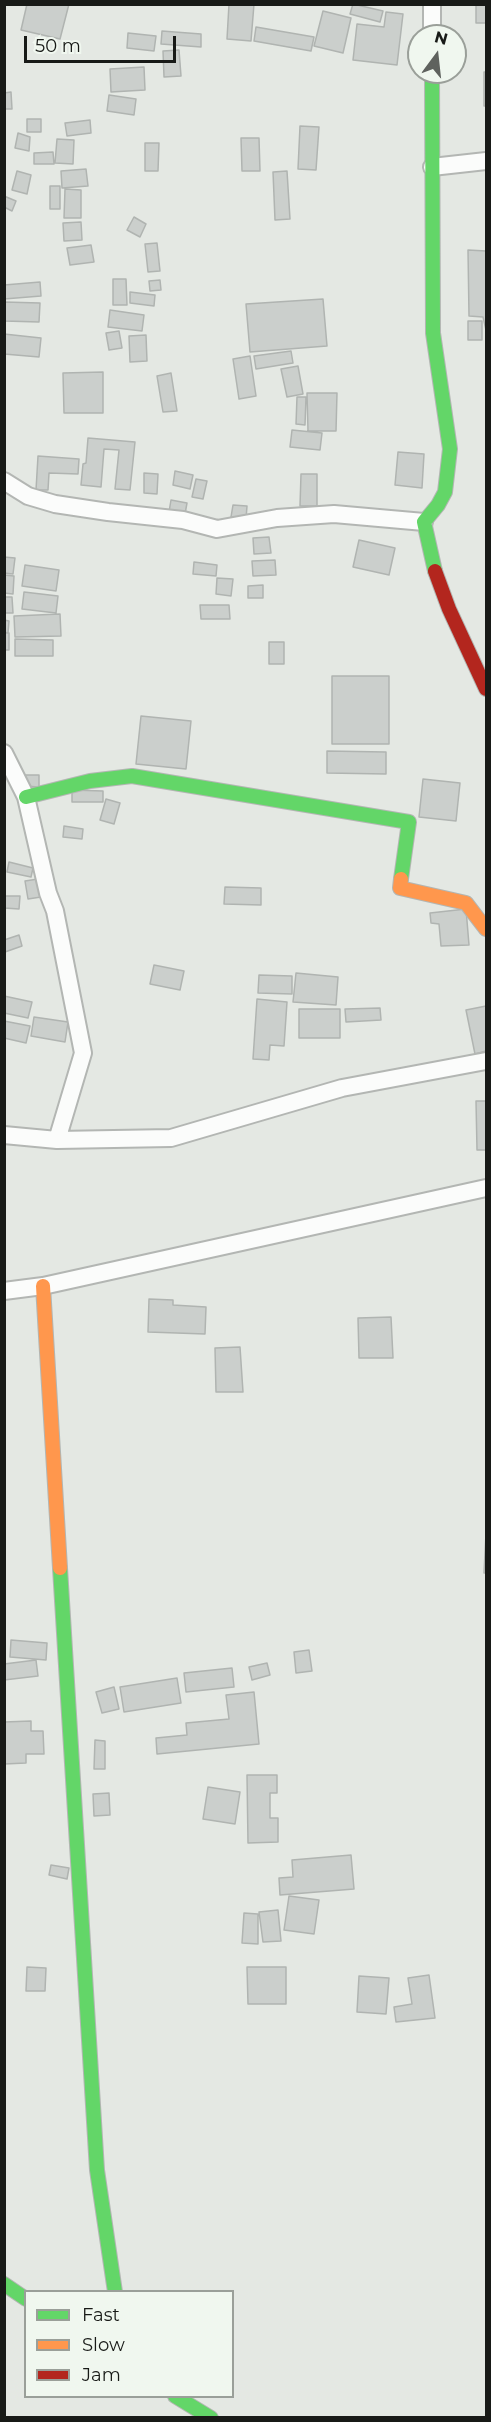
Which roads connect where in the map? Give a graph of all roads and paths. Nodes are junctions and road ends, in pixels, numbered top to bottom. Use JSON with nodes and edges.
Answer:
{"nodes":[{"id":1,"x":432,"y":4,"type":"edge"},
{"id":2,"x":432,"y":24,"type":"edge"},
{"id":3,"x":432,"y":84,"type":"edge"},
{"id":4,"x":486,"y":161,"type":"edge"},
{"id":5,"x":432,"y":167,"type":"junction"},
{"id":6,"x":4,"y":481,"type":"edge"},
{"id":7,"x":424,"y":522,"type":"junction"},
{"id":8,"x":486,"y":689,"type":"edge"},
{"id":9,"x":4,"y":753,"type":"edge"},
{"id":10,"x":26,"y":797,"type":"junction"},
{"id":11,"x":486,"y":928,"type":"edge"},
{"id":12,"x":486,"y":1061,"type":"edge"},
{"id":13,"x":4,"y":1134,"type":"edge"},
{"id":14,"x":57,"y":1140,"type":"junction"},
{"id":15,"x":486,"y":1188,"type":"edge"},
{"id":16,"x":44,"y":1286,"type":"junction"},
{"id":17,"x":4,"y":1291,"type":"edge"},
{"id":18,"x":4,"y":2284,"type":"edge"},
{"id":19,"x":116,"y":2290,"type":"edge"},
{"id":20,"x":24,"y":2298,"type":"edge"},
{"id":21,"x":177,"y":2398,"type":"edge"},
{"id":22,"x":211,"y":2418,"type":"edge"}],
"edges":[{"from":1,"to":2,"type":"street"},
{"from":3,"to":5,"type":"street"},
{"from":4,"to":5,"type":"street"},
{"from":5,"to":7,"type":"street"},
{"from":6,"to":7,"type":"street"},
{"from":7,"to":8,"type":"street"},
{"from":9,"to":10,"type":"street"},
{"from":10,"to":11,"type":"street"},
{"from":10,"to":14,"type":"street"},
{"from":12,"to":14,"type":"street"},
{"from":13,"to":14,"type":"street"},
{"from":15,"to":16,"type":"street"},
{"from":16,"to":17,"type":"street"},
{"from":16,"to":19,"type":"street"},
{"from":18,"to":20,"type":"street"},
{"from":21,"to":22,"type":"street"}]}
